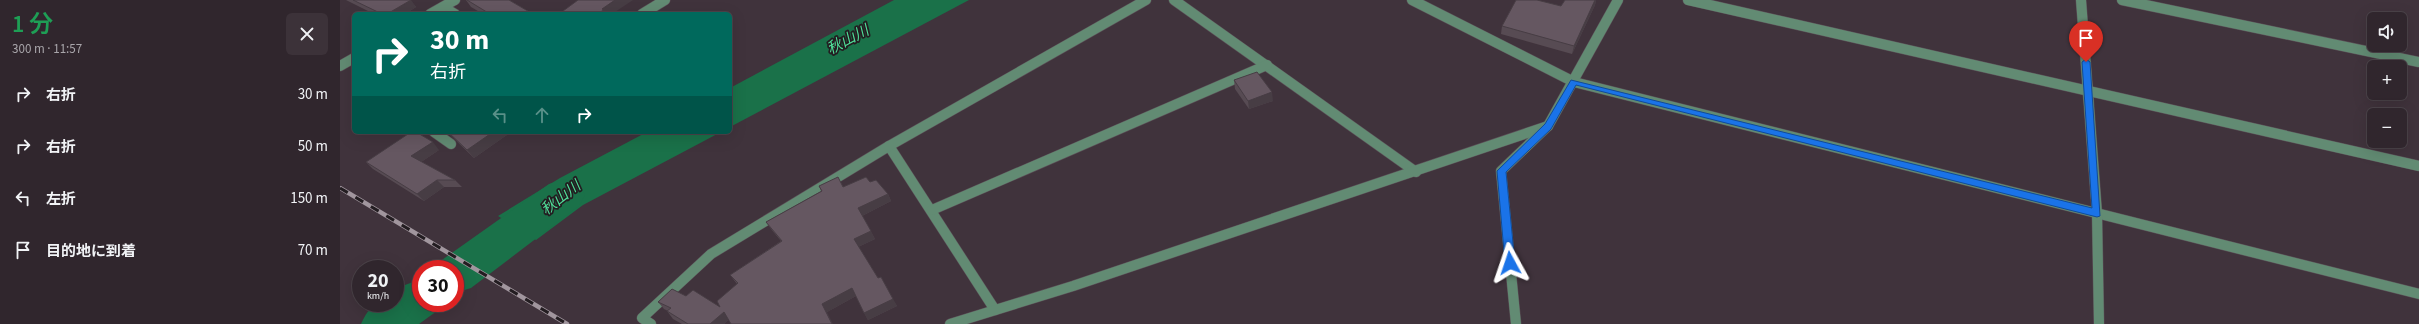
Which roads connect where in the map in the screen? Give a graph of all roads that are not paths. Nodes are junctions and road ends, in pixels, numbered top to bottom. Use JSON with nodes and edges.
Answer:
{"nodes":[{"id":1,"x":455,"y":0,"type":"edge"},
{"id":2,"x":665,"y":0,"type":"edge"},
{"id":3,"x":1146,"y":0,"type":"edge"},
{"id":4,"x":1174,"y":0,"type":"edge"},
{"id":5,"x":1412,"y":0,"type":"edge"},
{"id":6,"x":1618,"y":0,"type":"edge"},
{"id":7,"x":1688,"y":0,"type":"edge"},
{"id":8,"x":2080,"y":0,"type":"edge"},
{"id":9,"x":2122,"y":0,"type":"edge"},
{"id":10,"x":443,"y":7,"type":"junction"},
{"id":11,"x":434,"y":12,"type":"edge"},
{"id":12,"x":452,"y":12,"type":"edge"},
{"id":13,"x":645,"y":12,"type":"edge"},
{"id":14,"x":352,"y":59,"type":"edge"},
{"id":15,"x":2419,"y":62,"type":"edge"},
{"id":16,"x":1267,"y":65,"type":"junction"},
{"id":17,"x":340,"y":66,"type":"edge"},
{"id":18,"x":1574,"y":82,"type":"junction"},
{"id":19,"x":2089,"y":93,"type":"junction"},
{"id":20,"x":1548,"y":126,"type":"junction"},
{"id":21,"x":437,"y":134,"type":"edge"},
{"id":22,"x":451,"y":144,"type":"edge"},
{"id":23,"x":889,"y":146,"type":"junction"},
{"id":24,"x":2419,"y":166,"type":"edge"},
{"id":25,"x":1416,"y":172,"type":"junction"},
{"id":26,"x":932,"y":210,"type":"junction"},
{"id":27,"x":2097,"y":213,"type":"junction"},
{"id":28,"x":2419,"y":294,"type":"edge"},
{"id":29,"x":995,"y":310,"type":"junction"},
{"id":30,"x":651,"y":324,"type":"edge"},
{"id":31,"x":950,"y":324,"type":"edge"},
{"id":32,"x":1516,"y":324,"type":"edge"},
{"id":33,"x":2099,"y":324,"type":"edge"}],
"edges":[{"from":1,"to":10,"type":"street"},
{"from":2,"to":13,"type":"street"},
{"from":3,"to":23,"type":"street"},
{"from":4,"to":16,"type":"street"},
{"from":5,"to":18,"type":"street"},
{"from":6,"to":18,"type":"street"},
{"from":7,"to":19,"type":"street"},
{"from":8,"to":19,"type":"street"},
{"from":9,"to":15,"type":"street"},
{"from":10,"to":11,"type":"street"},
{"from":10,"to":12,"type":"street"},
{"from":14,"to":17,"type":"street"},
{"from":16,"to":25,"type":"street"},
{"from":16,"to":26,"type":"street"},
{"from":18,"to":20,"type":"street"},
{"from":18,"to":27,"type":"street"},
{"from":19,"to":24,"type":"street"},
{"from":19,"to":27,"type":"street"},
{"from":20,"to":25,"type":"street"},
{"from":20,"to":32,"type":"street"},
{"from":21,"to":22,"type":"street"},
{"from":23,"to":26,"type":"street"},
{"from":23,"to":30,"type":"street"},
{"from":25,"to":29,"type":"street"},
{"from":26,"to":29,"type":"street"},
{"from":27,"to":28,"type":"street"},
{"from":27,"to":33,"type":"street"},
{"from":29,"to":31,"type":"street"}]}
